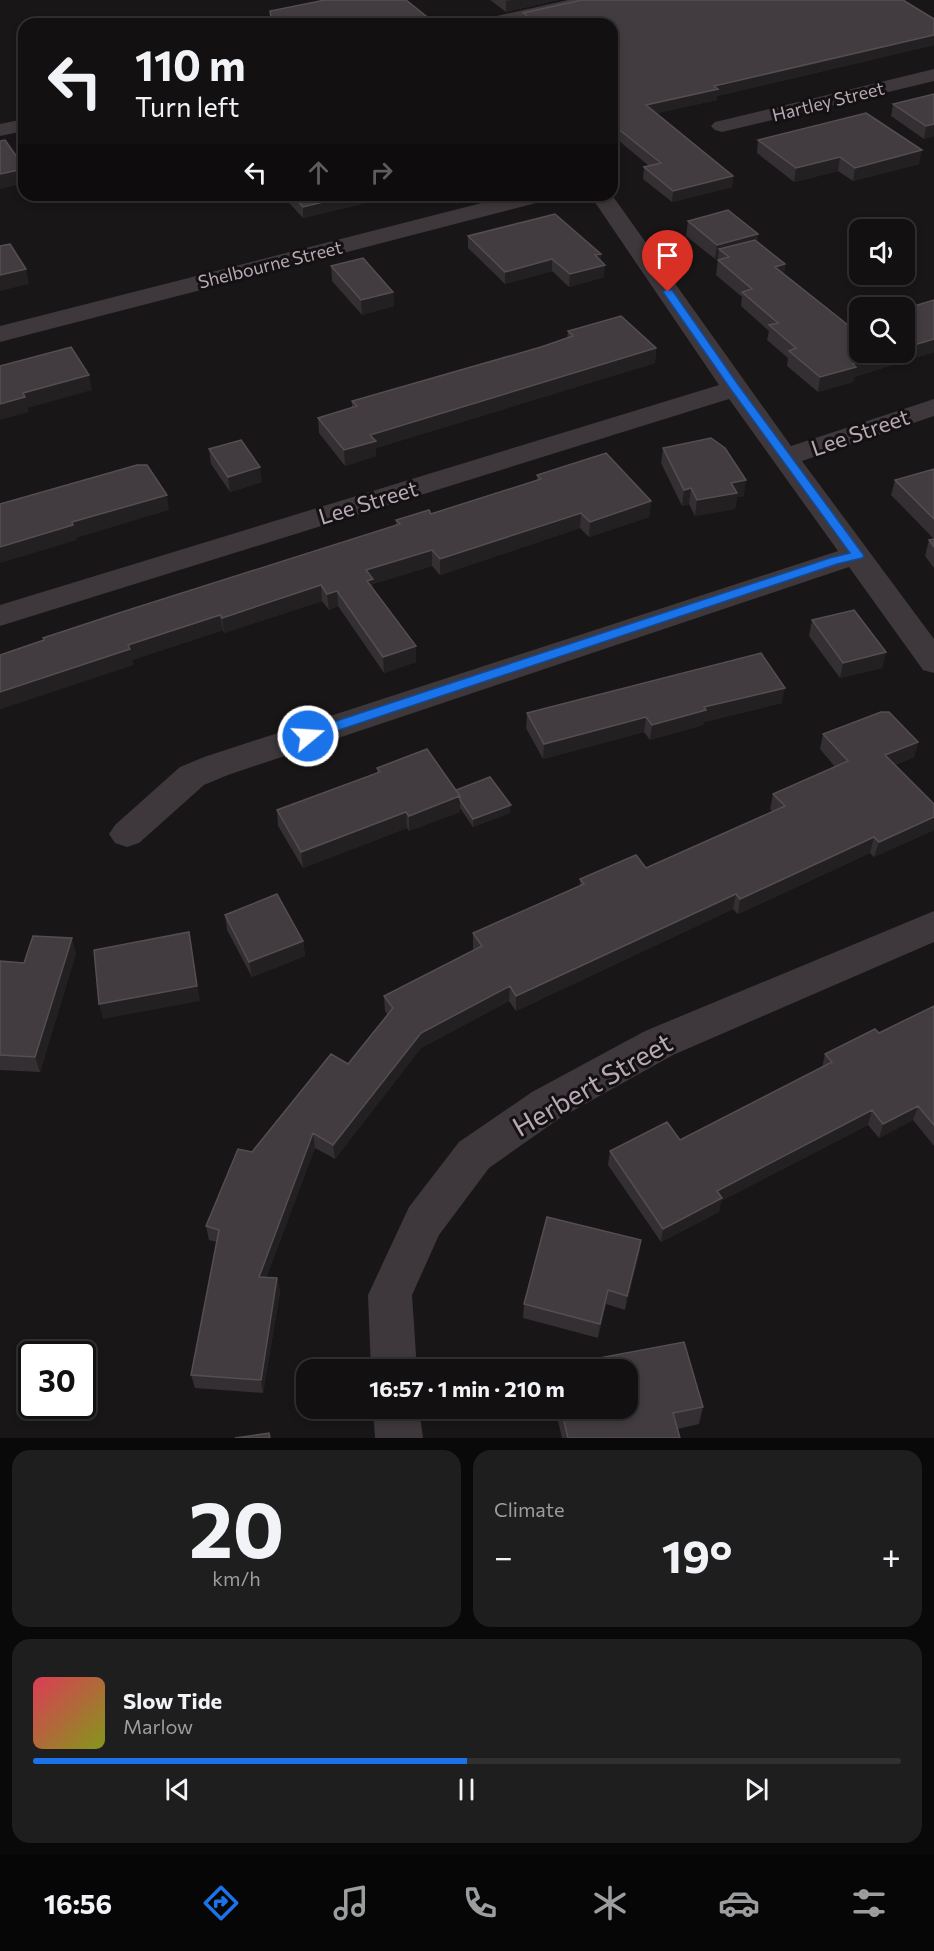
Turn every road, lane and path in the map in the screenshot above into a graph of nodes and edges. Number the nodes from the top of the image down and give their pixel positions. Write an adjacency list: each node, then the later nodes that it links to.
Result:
1 (593, 0): 2 (street)
2 (513, 18)
3 (934, 75): 5 (street, Hartley Street)
4 (18, 126): 6 (street)
5 (722, 126)
6 (0, 130)
7 (517, 201): 9 (street, Shelbourne Street)
8 (605, 201): 10 (street)
9 (0, 334)
10 (735, 389): 12 (street); 14 (street, Lee Street)
11 (934, 407): 12 (street, Lee Street)
12 (786, 458): 13 (street)
13 (858, 556): 15 (street); 16 (street)
14 (0, 616)
15 (934, 662)
16 (127, 834)
17 (934, 926): 18 (street, Herbert Street)
18 (393, 1359)
19 (397, 1419): 20 (street)
20 (399, 1438)

